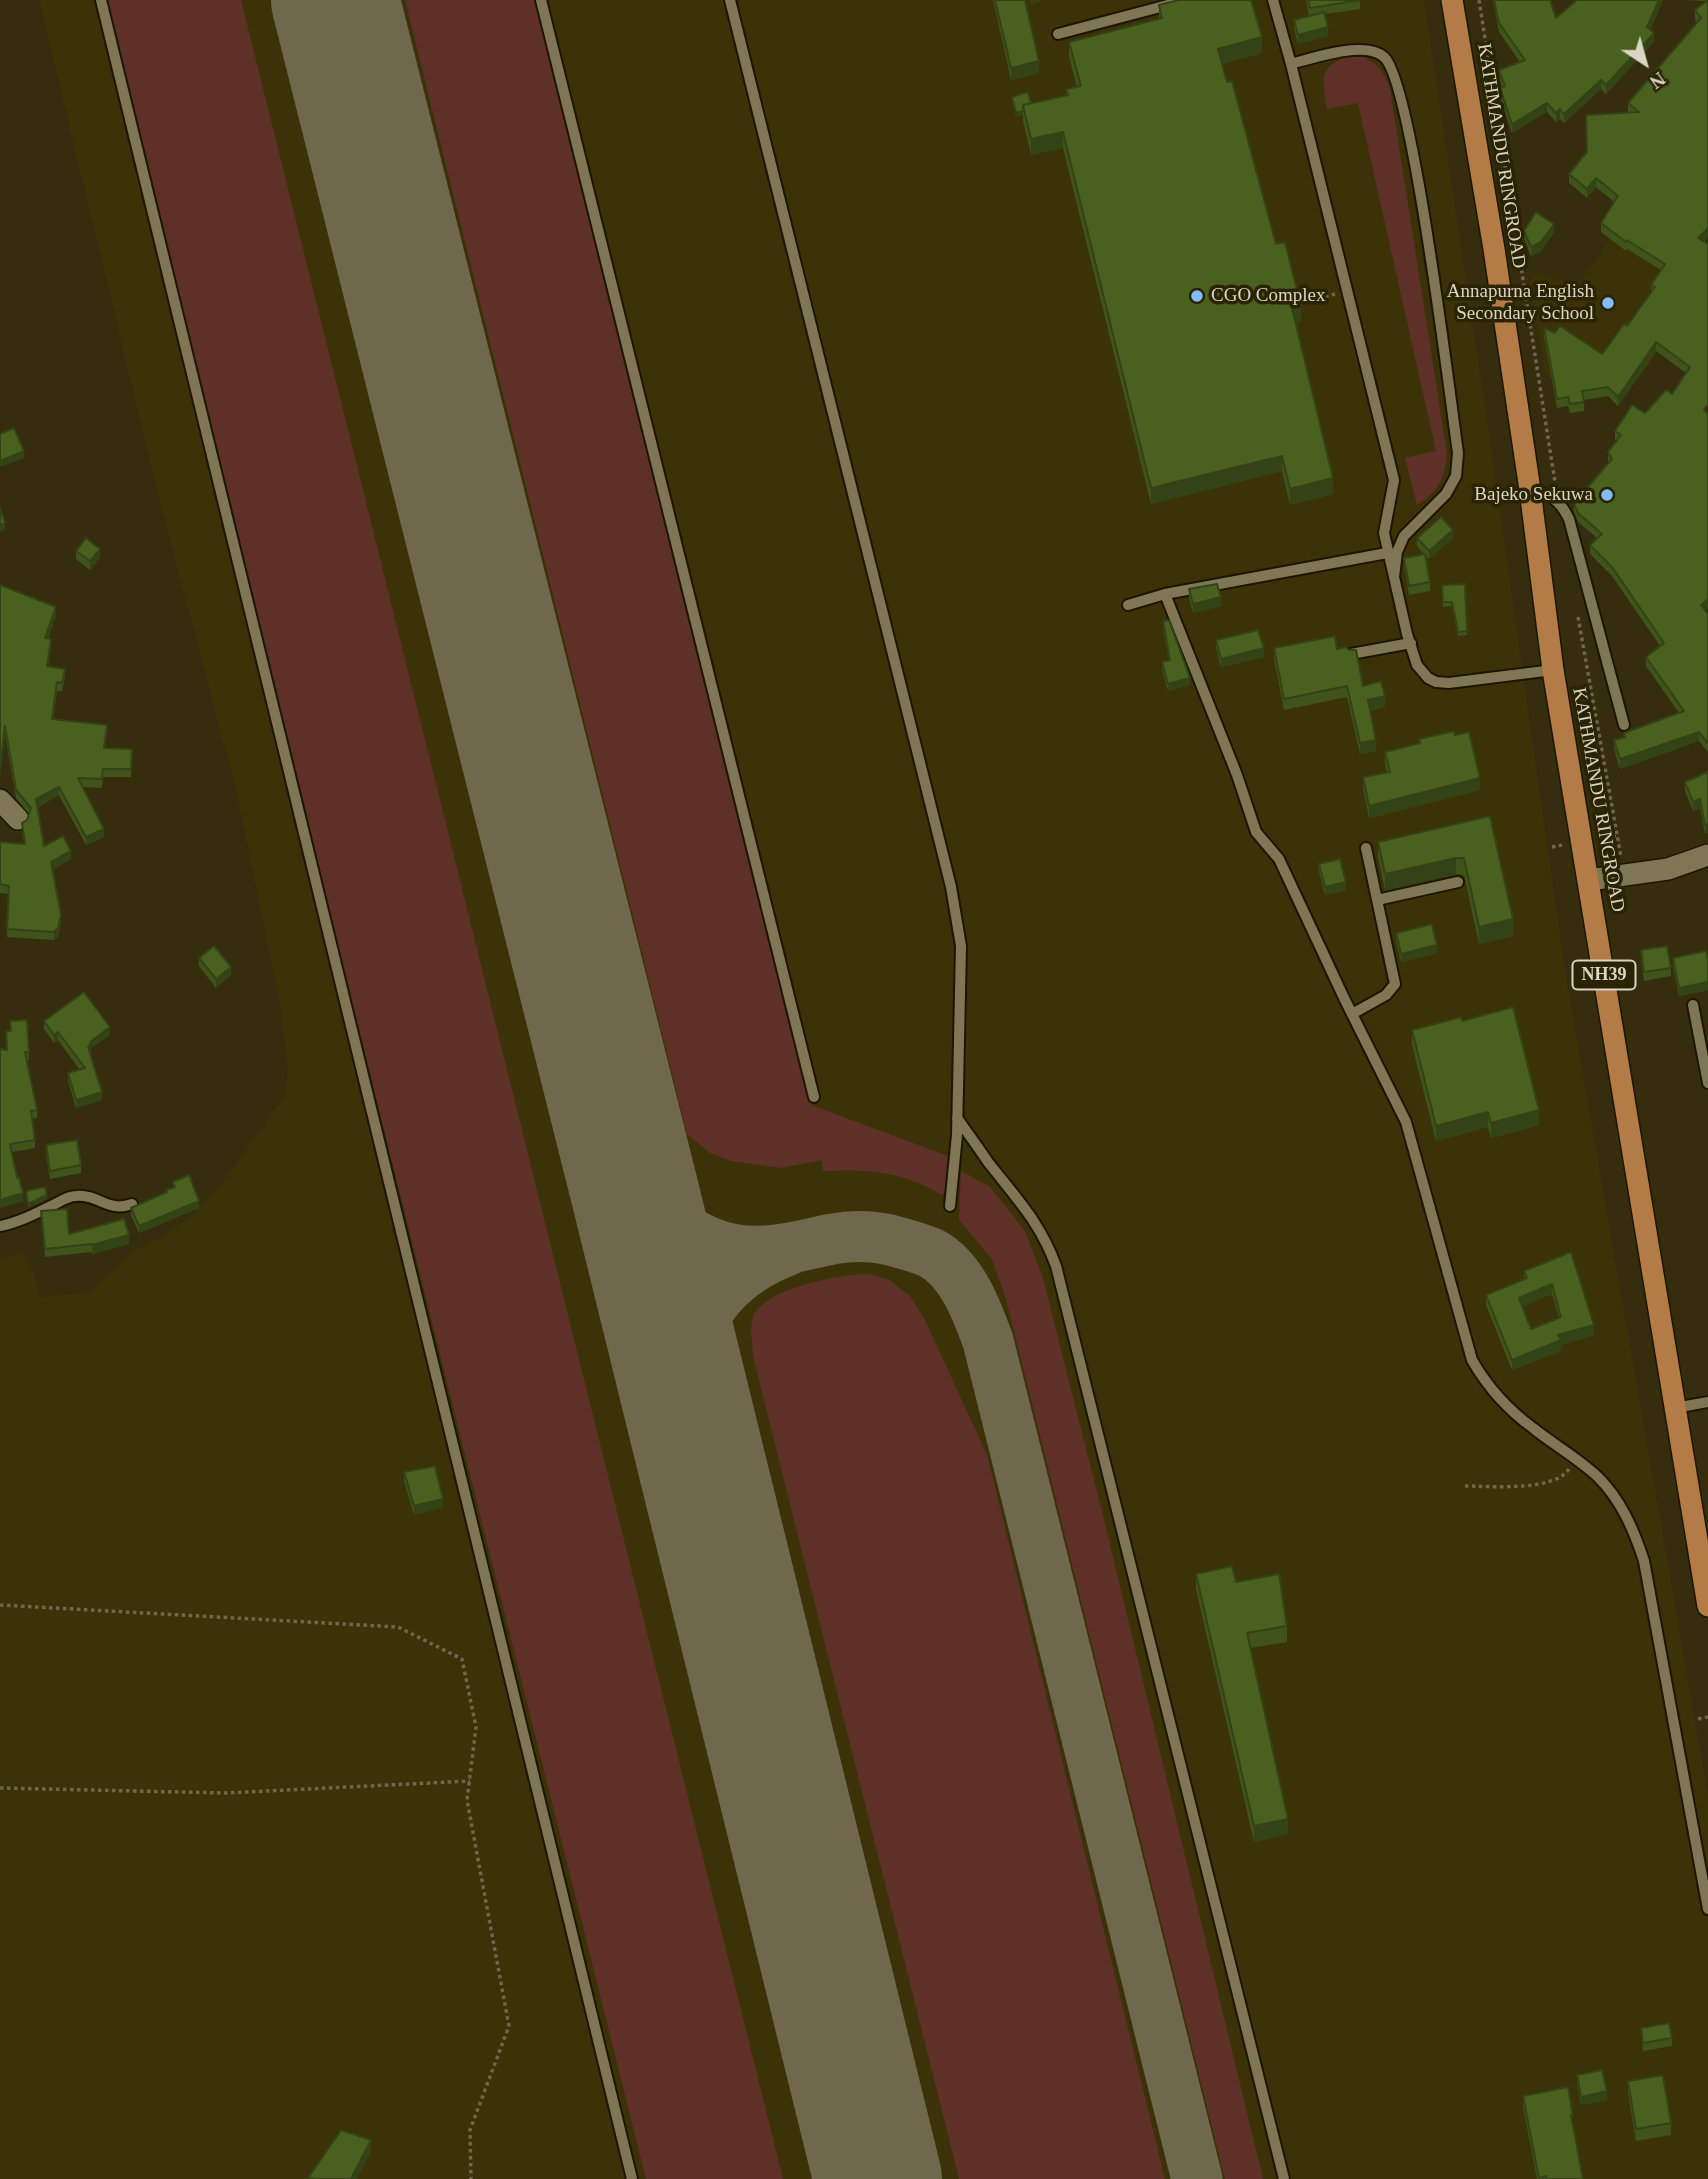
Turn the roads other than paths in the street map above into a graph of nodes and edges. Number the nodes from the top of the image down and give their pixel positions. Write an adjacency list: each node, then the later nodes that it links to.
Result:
1 (101, 0): 37 (lane)
2 (541, 0): 28 (lane)
3 (730, 0): 29 (lane)
4 (1187, 0): 7 (lane)
5 (1273, 0): 8 (lane)
6 (1452, 0): 9 (highway, KATHMANDU RINGROAD / NH39)
7 (1058, 34)
8 (1291, 64): 10 (lane); 11 (lane)
9 (1530, 490): 16 (highway, KATHMANDU RINGROAD / NH39); 17 (lane)
10 (1387, 553): 11 (lane); 12 (lane)
11 (1394, 577): 14 (lane)
12 (1165, 594): 13 (lane); 26 (lane)
13 (1128, 605)
14 (1410, 643): 15 (lane); 16 (lane)
15 (1351, 654)
16 (1553, 670): 22 (highway, KATHMANDU RINGROAD / NH39)
17 (1624, 725)
18 (0, 800): 19 (street)
19 (18, 819)
20 (1366, 848): 24 (lane)
21 (1708, 855): 22 (street)
22 (1589, 880): 34 (highway, KATHMANDU RINGROAD / NH39)
23 (1458, 882): 24 (lane)
24 (1377, 900): 26 (lane)
25 (1693, 1004): 27 (lane)
26 (1352, 1014): 36 (lane)
27 (1708, 1083)
28 (814, 1097)
29 (957, 1118): 31 (lane); 38 (lane)
30 (132, 1204): 32 (lane)
31 (950, 1206)
32 (0, 1226)
33 (1708, 1402): 34 (lane)
34 (1675, 1408): 35 (highway, KATHMANDU RINGROAD / NH39)
35 (1708, 1606)
36 (1708, 1909)
37 (632, 2179)
38 (1284, 2179)

